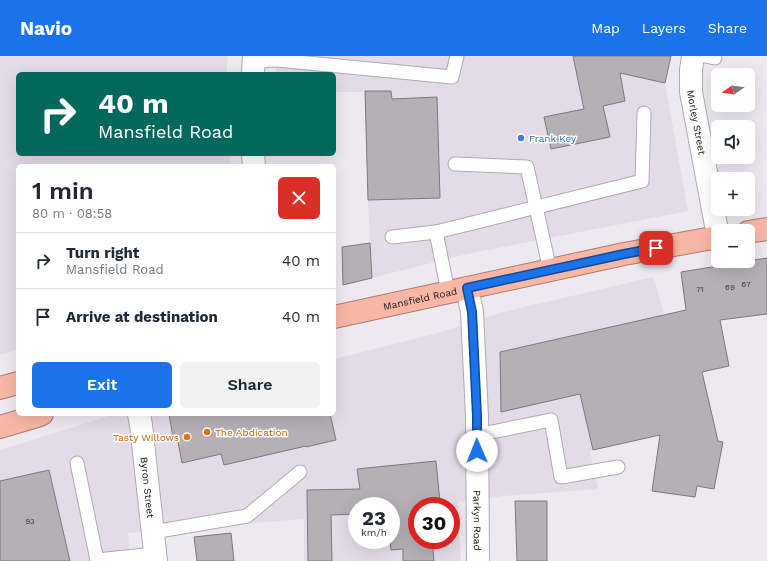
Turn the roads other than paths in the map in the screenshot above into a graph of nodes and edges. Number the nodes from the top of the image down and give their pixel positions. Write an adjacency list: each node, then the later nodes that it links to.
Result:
1 (457, 56): 3 (lane)
2 (693, 56): 7 (street, Morley Street)
3 (253, 64)
4 (644, 113): 6 (lane)
5 (455, 164): 6 (lane)
6 (536, 208): 10 (lane); 13 (lane)
7 (716, 224)
8 (767, 229): 9 (highway)
9 (755, 231)
10 (436, 232): 11 (lane); 14 (lane)
11 (392, 237)
12 (711, 237): 13 (highway, Mansfield Road)
13 (550, 270): 14 (highway, Mansfield Road)
14 (458, 290): 15 (highway, Mansfield Road); 21 (street, Parkyn Road)
15 (336, 317)
16 (16, 384): 17 (highway)
17 (0, 388)
18 (37, 416): 20 (highway)
19 (139, 416): 25 (street, Byron Street)
20 (0, 428)
21 (477, 435): 23 (lane); 28 (street, Parkyn Road)
22 (76, 463): 27 (lane)
23 (618, 467)
24 (300, 472): 25 (lane)
25 (153, 532): 26 (street, Byron Street)
26 (155, 557): 27 (lane)
27 (97, 561)
28 (478, 561)

